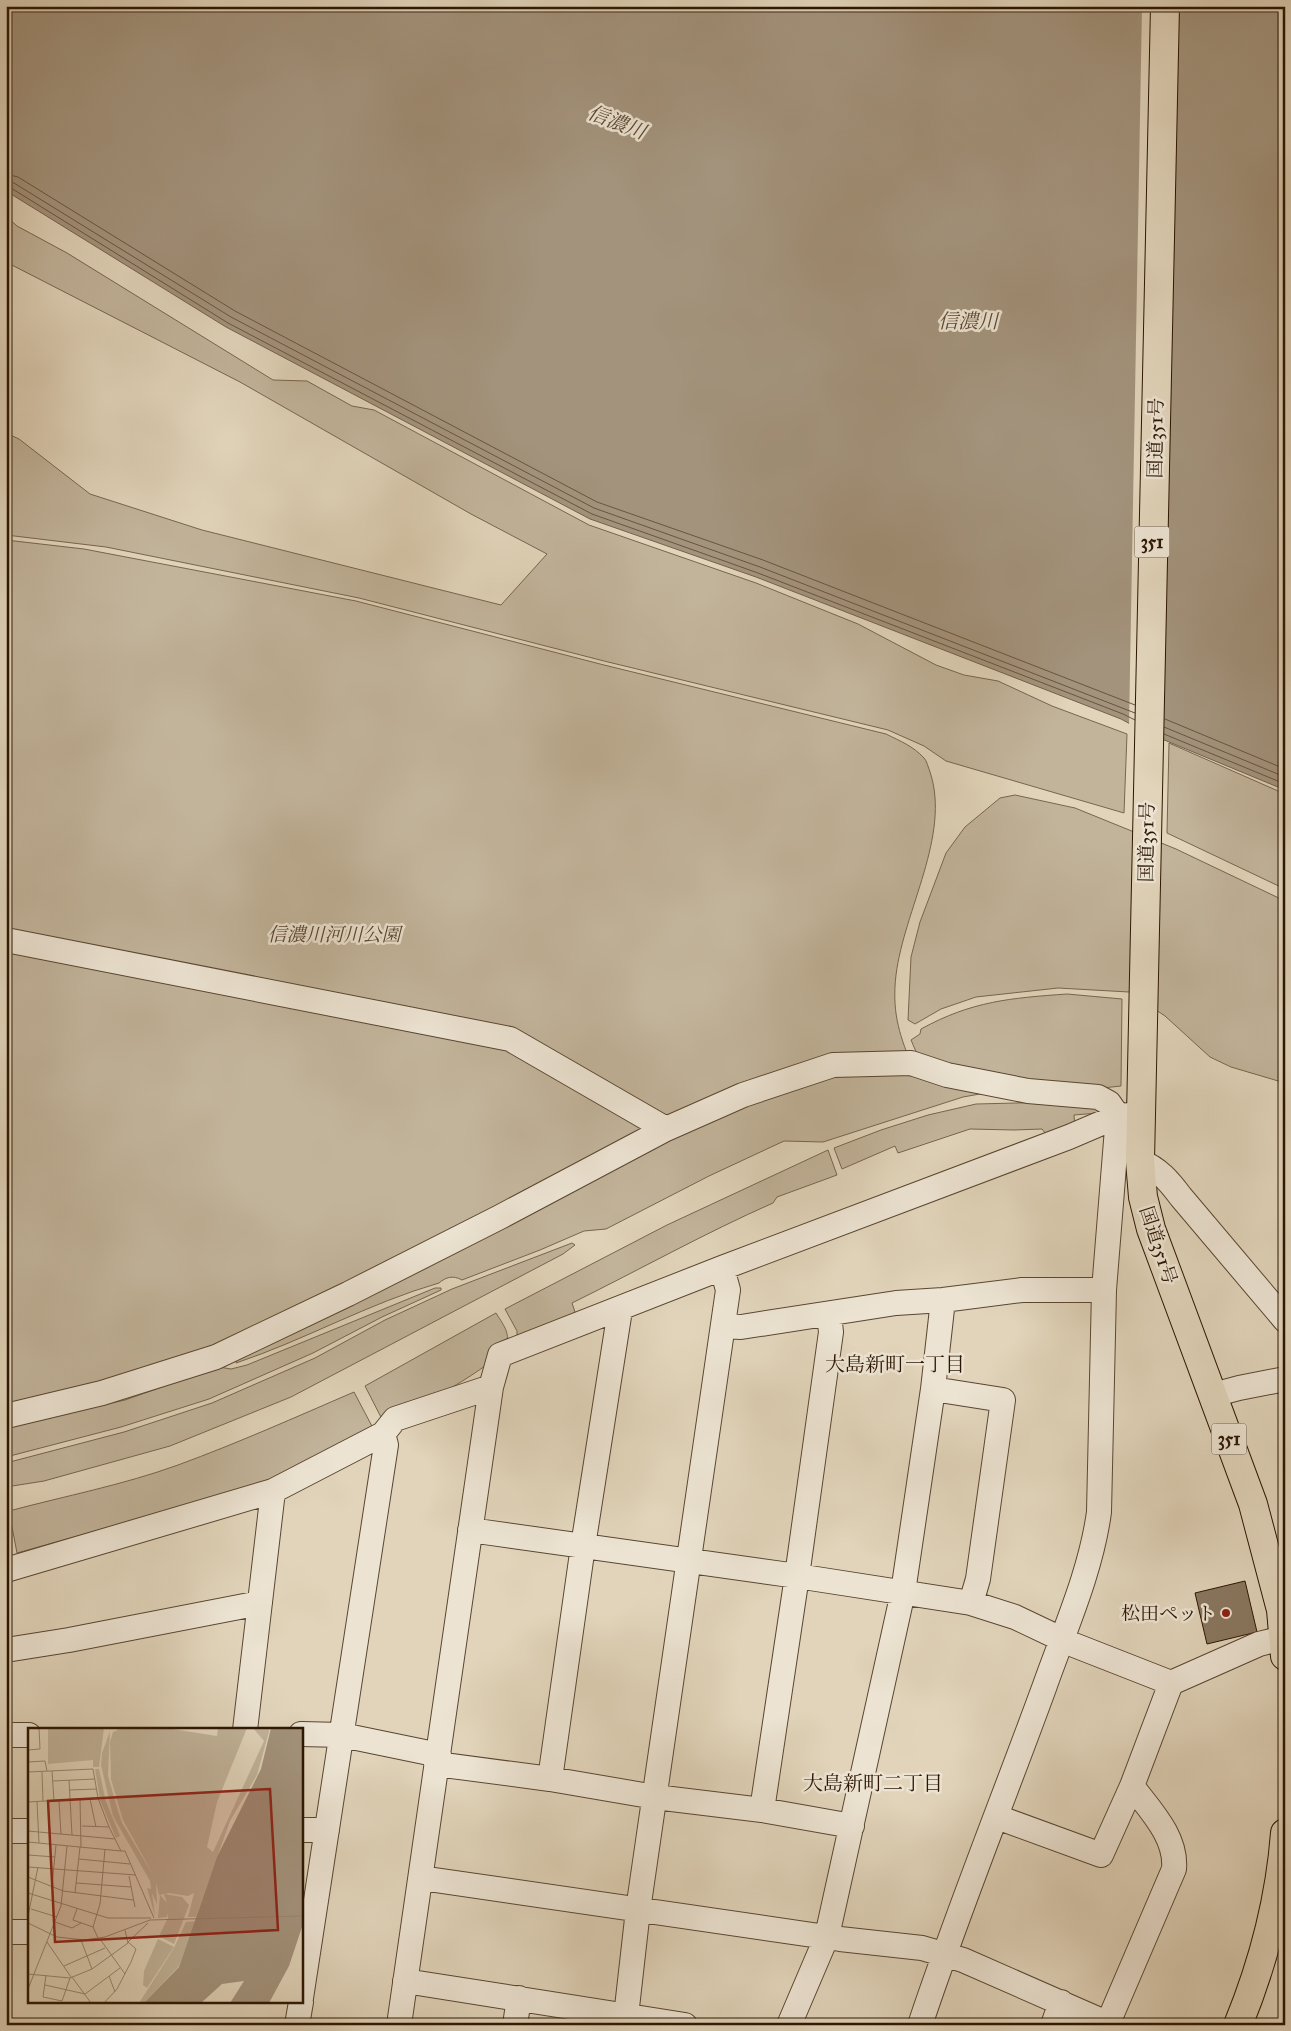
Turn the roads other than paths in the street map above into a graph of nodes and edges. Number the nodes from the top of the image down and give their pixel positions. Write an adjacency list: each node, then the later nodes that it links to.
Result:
1 (1164, 6): 3 (highway, 国道351号 / 351)
2 (6, 940): 4 (street)
3 (1129, 1116): 4 (street); 5 (highway, 国道351号 / 351); 6 (street); 7 (street)
4 (666, 1129): 17 (street)
5 (1140, 1161): 11 (street); 16 (highway, 国道351号 / 351)
6 (722, 1268): 9 (street); 12 (street)
7 (1104, 1290): 8 (street); 29 (street)
8 (943, 1300): 10 (street); 15 (street)
9 (620, 1310): 14 (street); 21 (street)
10 (829, 1315): 12 (street); 24 (street)
11 (1285, 1320)
12 (723, 1326): 22 (street)
13 (1285, 1379): 16 (street)
14 (491, 1387): 18 (street); 20 (street)
15 (932, 1389): 25 (street); 26 (street)
16 (1213, 1396): 28 (highway, 国道351号 / 351)
17 (6, 1416)
18 (384, 1434): 19 (street); 36 (street)
19 (273, 1490): 23 (street); 27 (street)
20 (470, 1530): 21 (street); 37 (street)
21 (583, 1546): 22 (street); 38 (street)
22 (690, 1561): 24 (street); 40 (street)
23 (6, 1570)
24 (798, 1576): 25 (street); 41 (street)
25 (903, 1592): 26 (street); 43 (street)
26 (971, 1603): 29 (street)
27 (260, 1604): 30 (street); 32 (street)
28 (1284, 1635): 31 (street)
29 (1062, 1638): 31 (street); 42 (street)
30 (6, 1650)
31 (1171, 1683): 39 (street)
32 (245, 1728)
33 (302, 1734): 36 (street)
34 (6, 1735): 35 (street)
35 (28, 1735)
36 (342, 1735): 37 (street); 45 (street)
37 (437, 1760): 38 (street); 49 (street)
38 (550, 1779): 40 (street)
39 (1132, 1786): 42 (street); 62 (street)
40 (655, 1796): 41 (street); 50 (street)
41 (762, 1810): 43 (street)
42 (997, 1817): 55 (street)
43 (852, 1826): 54 (street)
44 (302, 1830): 45 (street)
45 (327, 1830): 51 (street)
46 (6, 1831): 47 (street)
47 (28, 1831)
48 (1285, 1833): 70 (highway)
49 (421, 1878): 50 (street); 56 (street)
50 (638, 1910): 54 (street); 61 (street)
51 (306, 1930): 57 (street)
52 (6, 1932): 53 (street)
53 (28, 1932)
54 (827, 1936): 55 (street); 67 (street)
55 (944, 1954): 59 (street); 68 (street)
56 (405, 1981): 58 (street); 64 (street)
57 (302, 1984)
58 (519, 1998): 61 (street); 65 (street)
59 (1061, 2002): 62 (street); 69 (street)
60 (300, 2004): 63 (street)
61 (625, 2020): 66 (street)
62 (1109, 2024)
63 (297, 2025)
64 (398, 2025)
65 (515, 2025)
66 (685, 2025)
67 (790, 2025)
68 (920, 2025)
69 (1053, 2025)
70 (1238, 2025)

